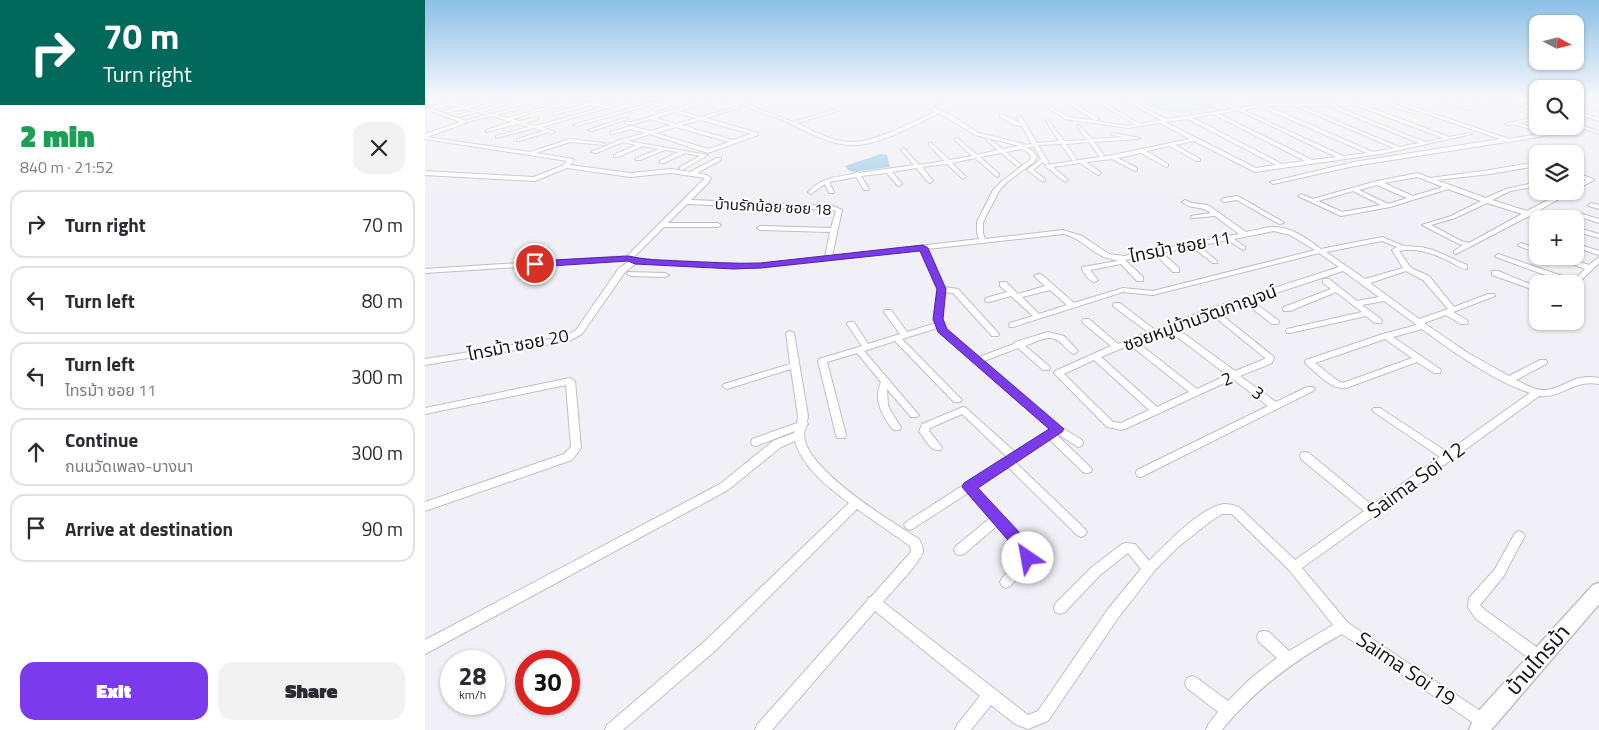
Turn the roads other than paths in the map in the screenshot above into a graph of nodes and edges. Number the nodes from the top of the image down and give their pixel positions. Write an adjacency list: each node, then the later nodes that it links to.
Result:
1 (513, 133): 28 (street)
2 (544, 133): 32 (street)
3 (647, 133): 37 (street)
4 (653, 133): 38 (street)
5 (703, 133): 38 (street)
6 (753, 133): 38 (street)
7 (812, 133): 8 (street)
8 (887, 133)
9 (976, 133): 45 (street)
10 (1028, 133): 46 (street)
11 (1057, 133): 39 (street)
12 (1084, 133): 40 (street)
13 (1112, 133): 34 (street)
14 (1116, 133): 34 (street)
15 (1181, 133): 36 (street)
16 (1219, 133): 78 (street)
17 (1254, 133): 72 (street)
18 (1289, 133): 64 (street)
19 (1327, 133): 57 (street)
20 (1362, 133): 51 (street)
21 (1399, 133): 42 (street)
22 (1436, 133): 31 (street)
23 (1469, 133): 31 (street)
24 (1494, 133): 29 (street)
25 (1496, 133): 29 (street)
26 (1559, 133): 29 (street)
27 (425, 137): 58 (street)
28 (498, 137)
29 (1506, 137): 96 (street)
30 (957, 138): 62 (street)
31 (1449, 138): 42 (street)
32 (519, 140)
33 (989, 140): 53 (street)
34 (1119, 140): 40 (street)
35 (1137, 140): 54 (street)
36 (1193, 140): 48 (street); 78 (street)
37 (622, 141): 47 (street); 55 (street)
38 (734, 142)
39 (1063, 142): 40 (street); 46 (street); 67 (street)
40 (1091, 142): 59 (street)
41 (1109, 143): 60 (street)
42 (1424, 143): 51 (street)
43 (603, 144): 58 (street)
44 (931, 144): 70 (street)
45 (1018, 144): 49 (street); 53 (street)
46 (1035, 144): 49 (street); 92 (street)
47 (642, 145): 50 (street); 61 (street)
48 (1171, 145): 54 (street); 68 (street)
49 (1024, 147): 53 (street); 134 (street)
50 (663, 148): 56 (street); 65 (street)
51 (1399, 148): 57 (street)
52 (904, 150): 77 (street)
53 (1003, 150): 62 (street); 73 (street)
54 (1143, 150): 60 (street); 74 (street)
55 (594, 152)
56 (683, 152): 69 (street); 79 (street)
57 (1372, 153): 64 (street)
58 (530, 154): 76 (street)
59 (1101, 155)
60 (1120, 155): 63 (street)
61 (616, 156)
62 (976, 156): 70 (street); 87 (street)
63 (1113, 157): 71 (street); 80 (street)
64 (1341, 158): 72 (street)
65 (638, 159)
66 (719, 159): 84 (street)
67 (1075, 159)
68 (1198, 160)
69 (663, 162)
70 (948, 162): 77 (street); 88 (street)
71 (1082, 162): 83 (street); 93 (street)
72 (1312, 162): 78 (street)
73 (1018, 165)
74 (1166, 165)
75 (1529, 165): 90 (street)
76 (566, 166): 82 (street); 84 (street)
77 (918, 166): 81 (street); 95 (street)
78 (1283, 167)
79 (682, 168)
80 (1135, 169)
81 (888, 170): 85 (street); 99 (street)
82 (425, 173)
83 (1097, 173)
84 (691, 174): 113 (street, ไทรม้า ซอย 20)
85 (857, 174): 94 (street); 102 (street)
86 (1599, 174): 91 (street)
87 (997, 175)
88 (963, 177)
89 (1584, 177): 91 (street)
90 (1431, 179): 97 (street); 101 (street)
91 (1591, 179): 98 (street)
92 (1043, 180)
93 (1065, 180)
94 (826, 181): 104 (street); 105 (street)
95 (930, 181)
96 (1273, 182)
97 (1377, 183): 103 (street); 107 (street)
98 (1584, 183)
99 (899, 184)
100 (1529, 186): 110 (street)
101 (1449, 187): 107 (street); 110 (street)
102 (865, 189)
103 (1353, 189): 112 (street); 117 (street)
104 (811, 192)
105 (831, 192)
106 (1301, 196): 112 (street)
107 (1412, 198): 117 (street)
108 (1200, 199): 116 (street)
109 (1224, 200): 128 (street)
110 (1486, 200): 121 (street); 136 (street)
111 (1554, 200): 119 (street)
112 (1312, 201): 117 (street)
113 (685, 202): 125 (street, ไทรม้า ซอย 20); 129 (street, บ้านรักน้อย ซอย 18)
114 (1185, 202): 116 (street)
115 (1591, 205): 118 (street)
116 (1206, 206): 120 (street)
117 (1388, 206)
118 (1599, 207)
119 (1536, 210)
120 (1215, 214): 123 (street); 131 (street)
121 (1529, 214): 136 (street)
122 (1584, 216): 124 (street)
123 (1193, 217)
124 (1599, 221)
125 (662, 224): 126 (street); 150 (street, ไทรม้า ซอย 20)
126 (719, 225)
127 (760, 228): 129 (street)
128 (1267, 229): 131 (street, ไทรม้า ซอย 11); 143 (street, ไทรม้า ซอย 11)
129 (834, 230): 148 (street, บ้านรักน้อย ซอย 18)
130 (1584, 232): 132 (street)
131 (1244, 234): 133 (street, ไทรม้า ซอย 11)
132 (1599, 236)
133 (1228, 237): 135 (street, ไทรม้า ซอย 11); 139 (street)
134 (983, 241): 138 (street, ไทรม้า ซอย 11); 151 (street, ไทรม้า ซอย 11)
135 (1193, 245): 145 (street, ไทรม้า ซอย 11); 152 (street)
136 (1470, 245): 144 (street)
137 (1521, 245): 141 (street)
138 (923, 248): 148 (street, ไทรม้า ซอย 11); 173 (street)
139 (1243, 248)
140 (1403, 248): 143 (street); 154 (street); 157 (street)
141 (1529, 248)
142 (1584, 248): 146 (street)
143 (1319, 251): 155 (street, ไทรม้า ซอย 11); 182 (street)
144 (1456, 252)
145 (1157, 253): 151 (street, ไทรม้า ซอย 11); 158 (street)
146 (1599, 253)
147 (1498, 256): 163 (street)
148 (829, 259): 150 (street, ไทรม้า ซอย 11)
149 (1599, 259): 156 (street)
150 (632, 260): 159 (street, ไทรม้า ซอย 11); 212 (street, ไทรม้า ซอย 20)
151 (1120, 260): 166 (street); 167 (street)
152 (1215, 262)
153 (1580, 265): 156 (street)
154 (1464, 267)
155 (1344, 268): 169 (street, ไทรม้า ซอย 11); 179 (street, ซอยหมู่บ้านวัฒกาญจน์)
156 (1589, 268): 164 (street)
157 (1407, 269): 169 (street); 185 (street)
158 (1176, 270)
159 (425, 271)
160 (1495, 273): 171 (street)
161 (631, 274): 162 (street)
162 (665, 275)
163 (1551, 275)
164 (1582, 275)
165 (1038, 276): 172 (street)
166 (1140, 279)
167 (1094, 280)
168 (1326, 281): 174 (street)
169 (1364, 282): 177 (street, ไทรม้า ซอย 11)
170 (1003, 284): 175 (street)
171 (1529, 286)
172 (1051, 287): 175 (street); 182 (street)
173 (941, 289): 195 (street); 201 (street)
174 (1337, 289): 180 (street); 183 (street)
175 (1016, 294): 178 (street); 188 (street)
176 (1491, 296): 185 (street)
177 (1386, 298): 180 (street); 194 (street, ไทรม้า ซอย 11)
178 (989, 300)
179 (1247, 300): 184 (street, ซอยหมู่บ้านวัฒกาญจน์); 191 (street)
180 (1356, 304): 187 (street)
181 (1117, 305): 199 (street)
182 (1073, 306): 188 (street)
183 (1287, 309)
184 (1212, 311): 197 (street, ซอยหมู่บ้านวัฒกาญจน์); 217 (street, 2)
185 (1450, 311): 192 (street); 194 (street)
186 (888, 312): 203 (street)
187 (1368, 313): 190 (street); 198 (street)
188 (1038, 316): 196 (street)
189 (1086, 321): 206 (street)
190 (1378, 321)
191 (1275, 322)
192 (1464, 322)
193 (851, 324): 207 (street)
194 (1422, 324): 202 (street); 218 (street, ไทรม้า ซอย 11)
195 (939, 325): 203 (street); 211 (street)
196 (1013, 326)
197 (1169, 327): 199 (street, ซอยหมู่บ้านวัฒกาญจน์); 217 (street, 3)
198 (1290, 331)
199 (1154, 333): 204 (street, ซอยหมู่บ้านวัฒกาญจน์)
200 (790, 334): 214 (street)
201 (995, 334)
202 (1386, 336): 210 (street); 210 (street)
203 (901, 337): 207 (street); 225 (street)
204 (1131, 342): 206 (street, ซอยหมู่บ้านวัฒกาญจน์); 224 (street)
205 (1018, 344): 208 (street); 211 (street); 215 (street)
206 (1117, 347): 209 (street, ซอยหมู่บ้านวัฒกาญจน์)
207 (863, 349): 220 (street); 235 (street)
208 (1074, 351)
209 (1096, 357): 229 (street); 231 (street, ซอยหมู่บ้านวัฒกาญจน์)
210 (1419, 358): 216 (street)
211 (977, 361): 234 (street)
212 (425, 362)
213 (1543, 362): 218 (street)
214 (796, 365): 221 (street); 233 (street)
215 (1046, 368)
216 (1437, 371)
217 (1234, 375): 224 (street, 2); 226 (street, 3)
218 (1509, 380): 223 (street, ไทรม้า ซอย 11)
219 (1599, 381): 223 (street)
220 (885, 382): 230 (street); 232 (street)
221 (727, 386)
222 (1310, 389): 226 (street)
223 (1538, 392): 240 (street, Saima Soi 12)
224 (1196, 393): 229 (street, 2)
225 (957, 400)
226 (1275, 406): 243 (street)
227 (1377, 410): 240 (street)
228 (425, 411): 246 (street)
229 (1157, 411): 231 (street, 2)
230 (914, 415)
231 (1115, 427)
232 (896, 428)
233 (801, 429): 236 (street); 245 (street); 261 (street)
234 (1054, 432): 237 (street); 241 (street); 242 (street)
235 (841, 435)
236 (756, 442)
237 (1077, 443)
238 (937, 447): 241 (street)
239 (1305, 456): 247 (street)
240 (1448, 457): 247 (street, Saima Soi 12)
241 (1011, 459): 244 (street); 250 (street)
242 (1087, 469)
243 (1141, 473)
244 (969, 487): 248 (street); 249 (street)
245 (856, 503): 257 (street); 268 (street)
246 (425, 507)
247 (1373, 512): 253 (street, Saima Soi 12)
248 (997, 518): 252 (street); 255 (street)
249 (910, 525)
250 (1081, 532)
251 (1519, 536): 262 (street)
252 (960, 550)
253 (1294, 567): 254 (street); 259 (street)
254 (1147, 568): 258 (street); 265 (street)
255 (1006, 582)
256 (1599, 591): 262 (street, บ้านไทรม้า)
257 (873, 602): 265 (street); 269 (street)
258 (1060, 608)
259 (1343, 627): 263 (street, Saima Soi 19); 267 (street, Saima Soi 19)
260 (1264, 637): 263 (street)
261 (425, 646)
262 (1539, 658): 267 (street, บ้านไทรม้า)
263 (1287, 659): 266 (street, Saima Soi 19)
264 (1192, 683): 266 (street)
265 (990, 695): 270 (street)
266 (1228, 710): 271 (street, Saima Soi 19)
267 (1482, 726)
268 (612, 730)
269 (762, 730)
270 (962, 730)
271 (1213, 730)

